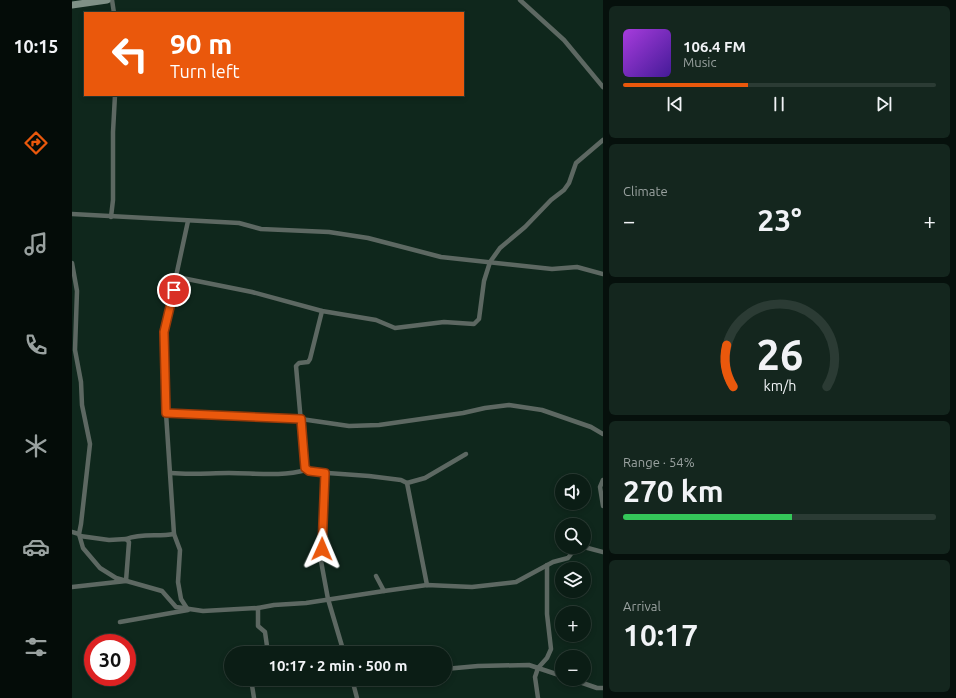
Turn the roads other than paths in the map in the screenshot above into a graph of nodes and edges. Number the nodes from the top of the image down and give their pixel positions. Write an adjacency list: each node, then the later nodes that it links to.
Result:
1 (107, 0): 4 (street)
2 (112, 0): 5 (street)
3 (520, 0): 6 (street)
4 (72, 5)
5 (114, 12)
6 (603, 87)
7 (115, 96): 10 (street)
8 (603, 140): 12 (street)
9 (72, 214): 10 (street)
10 (111, 217): 11 (street)
11 (188, 221): 12 (street); 15 (street)
12 (490, 262): 14 (street); 16 (street)
13 (72, 263): 29 (street)
14 (603, 274)
15 (177, 277): 16 (street); 17 (street)
16 (322, 311): 18 (street)
17 (166, 413): 18 (street); 22 (street)
18 (301, 419): 19 (street); 21 (street)
19 (603, 434)
20 (466, 454): 25 (street)
21 (306, 470): 22 (street); 23 (street)
22 (171, 473): 28 (street)
23 (325, 473): 25 (street); 40 (street)
24 (603, 480): 26 (street)
25 (407, 483): 37 (street)
26 (603, 506)
27 (72, 532): 29 (street)
28 (174, 534): 30 (street); 42 (street)
29 (79, 535): 30 (street); 36 (street)
30 (126, 539): 36 (street)
31 (591, 549): 32 (street)
32 (603, 552)
33 (571, 554): 34 (street)
34 (548, 565): 37 (street); 47 (street)
35 (376, 576): 39 (street)
36 (126, 581): 38 (street); 42 (street)
37 (427, 585): 39 (street)
38 (72, 587)
39 (384, 590): 40 (street)
40 (328, 599): 41 (street); 45 (street)
41 (258, 608): 42 (street); 44 (street)
42 (188, 610): 43 (street)
43 (120, 622)
44 (267, 646)
45 (342, 646)
46 (452, 668): 47 (street)
47 (538, 668): 48 (street); 55 (street)
48 (555, 674)
49 (252, 686): 53 (street)
50 (354, 686): 54 (street)
51 (591, 686): 52 (street)
52 (603, 688)
53 (254, 698)
54 (357, 698)
55 (538, 698)

